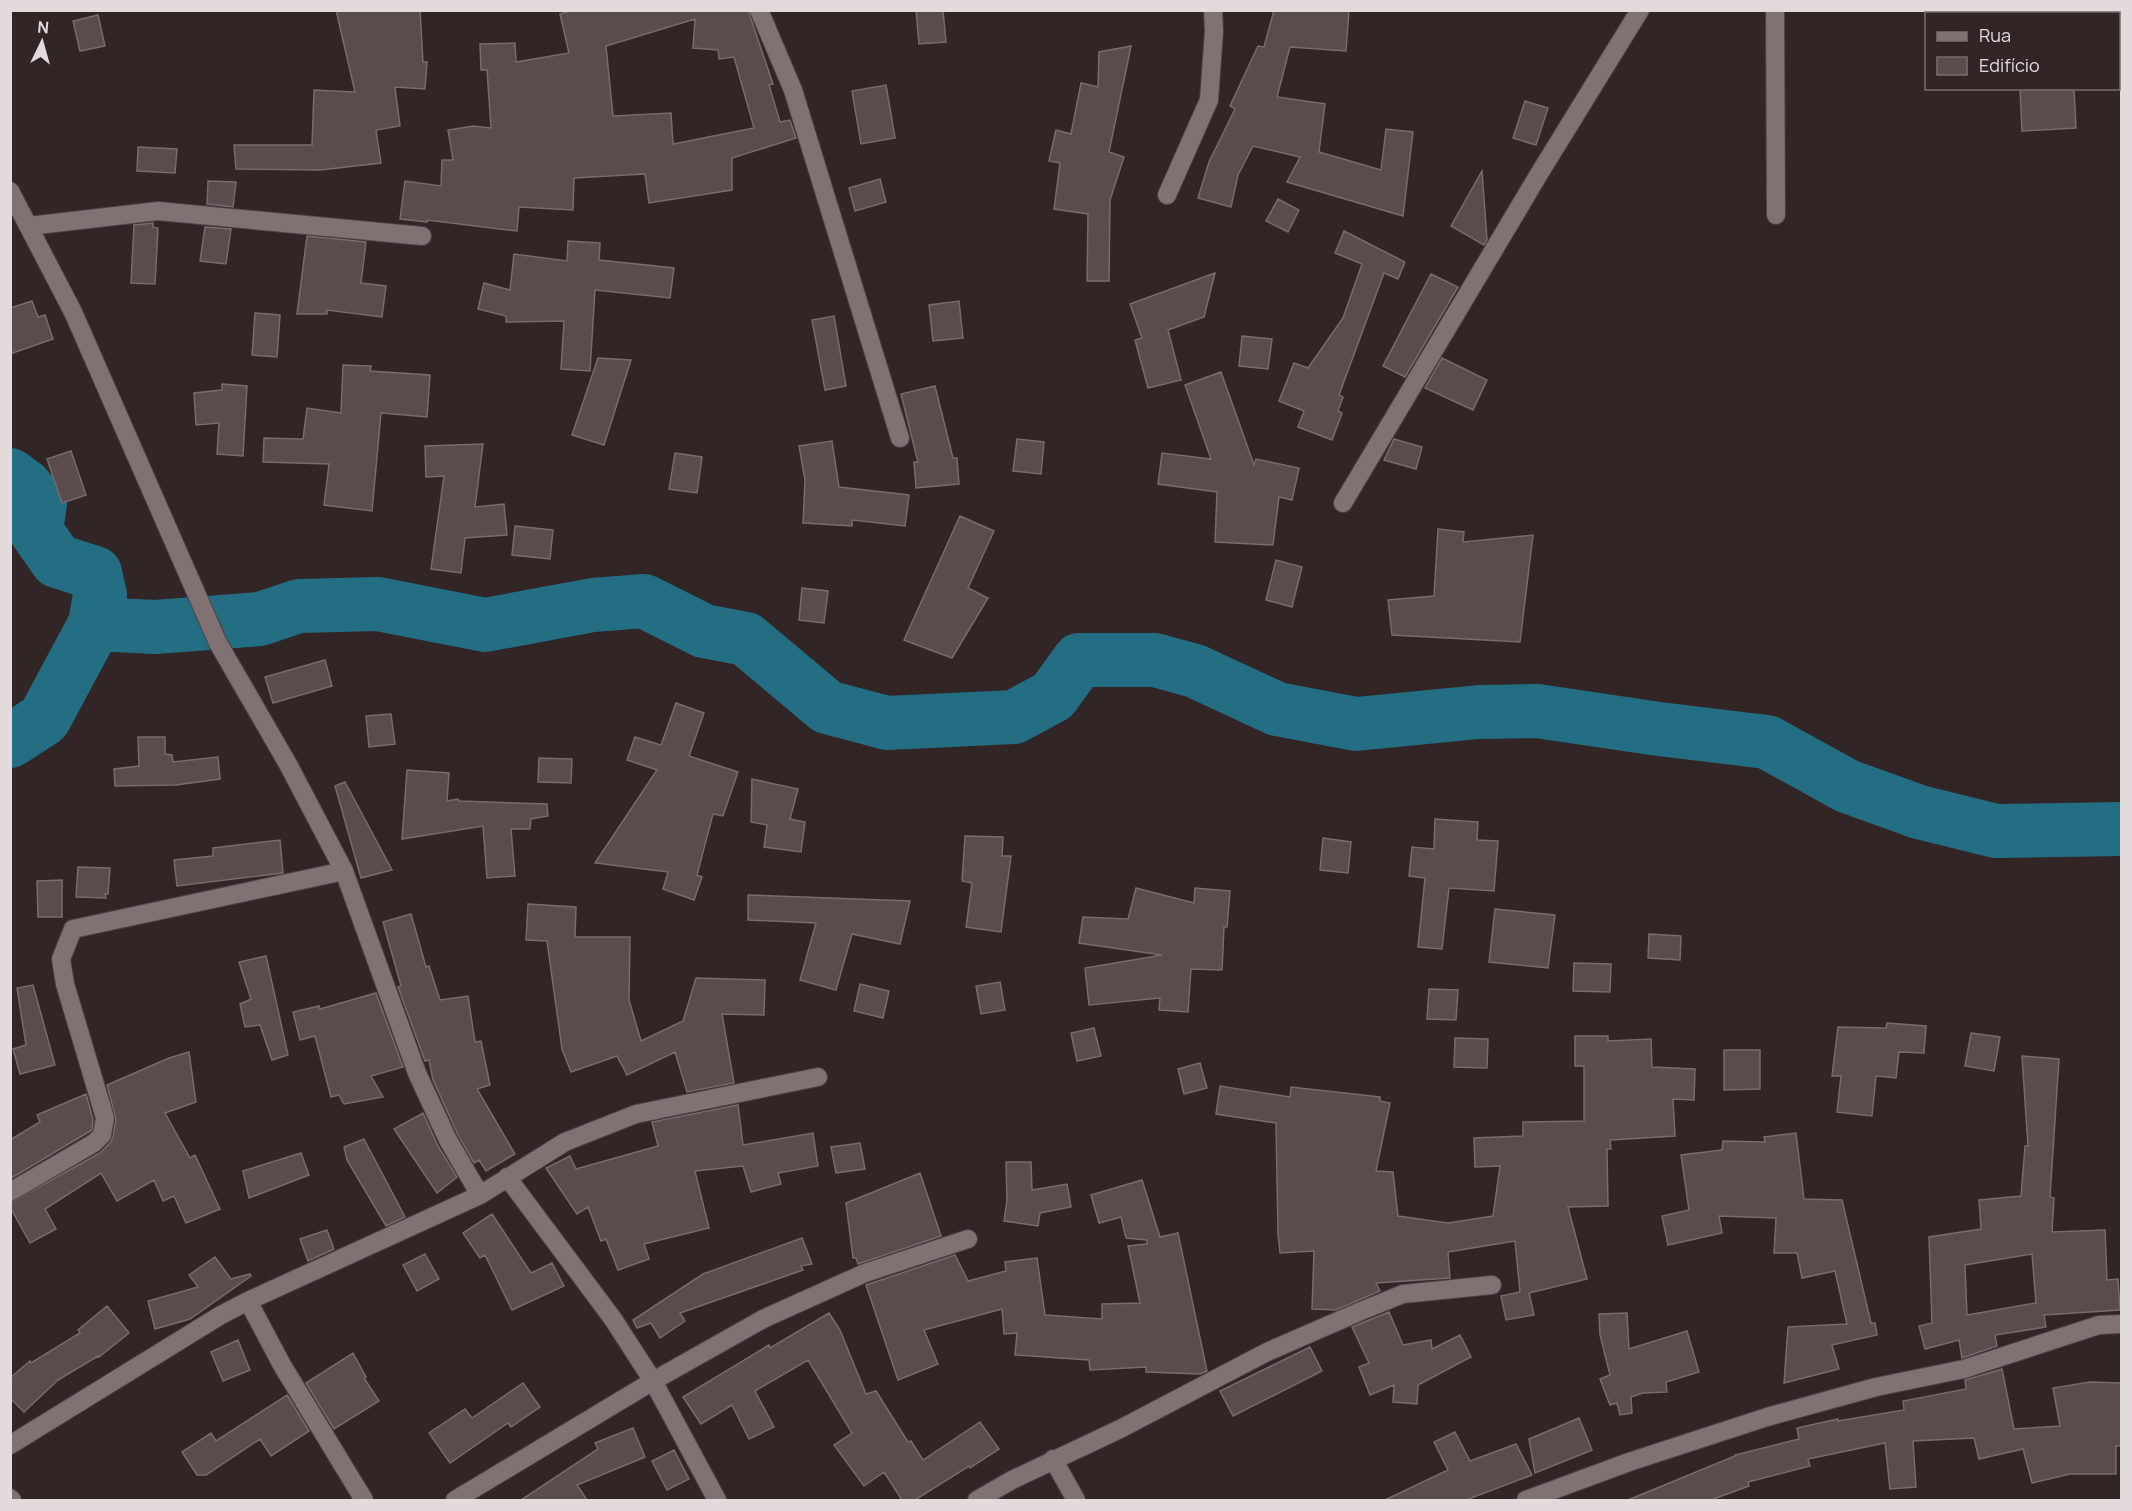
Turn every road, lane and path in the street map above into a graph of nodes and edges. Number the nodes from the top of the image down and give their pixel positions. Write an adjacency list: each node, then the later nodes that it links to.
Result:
1 (759, 10): 10 (street)
2 (1214, 10): 6 (street)
3 (1640, 10): 11 (street)
4 (1775, 10): 7 (street)
5 (10, 191): 8 (street)
6 (1167, 195)
7 (1776, 215)
8 (29, 226): 9 (street); 12 (street)
9 (422, 236)
10 (900, 438)
11 (1343, 504)
12 (344, 871): 15 (street); 16 (street)
13 (818, 1077): 14 (street)
14 (507, 1177): 16 (street); 21 (street)
15 (10, 1192)
16 (480, 1195): 19 (street)
17 (968, 1239): 21 (street)
18 (1492, 1285): 23 (street)
19 (248, 1300): 22 (street); 24 (street)
20 (2121, 1324): 29 (street)
21 (653, 1381): 25 (street); 26 (street)
22 (10, 1445)
23 (1053, 1459): 27 (street); 28 (street)
24 (364, 1500)
25 (455, 1500)
26 (717, 1500)
27 (977, 1500)
28 (1077, 1500)
29 (1526, 1500)

